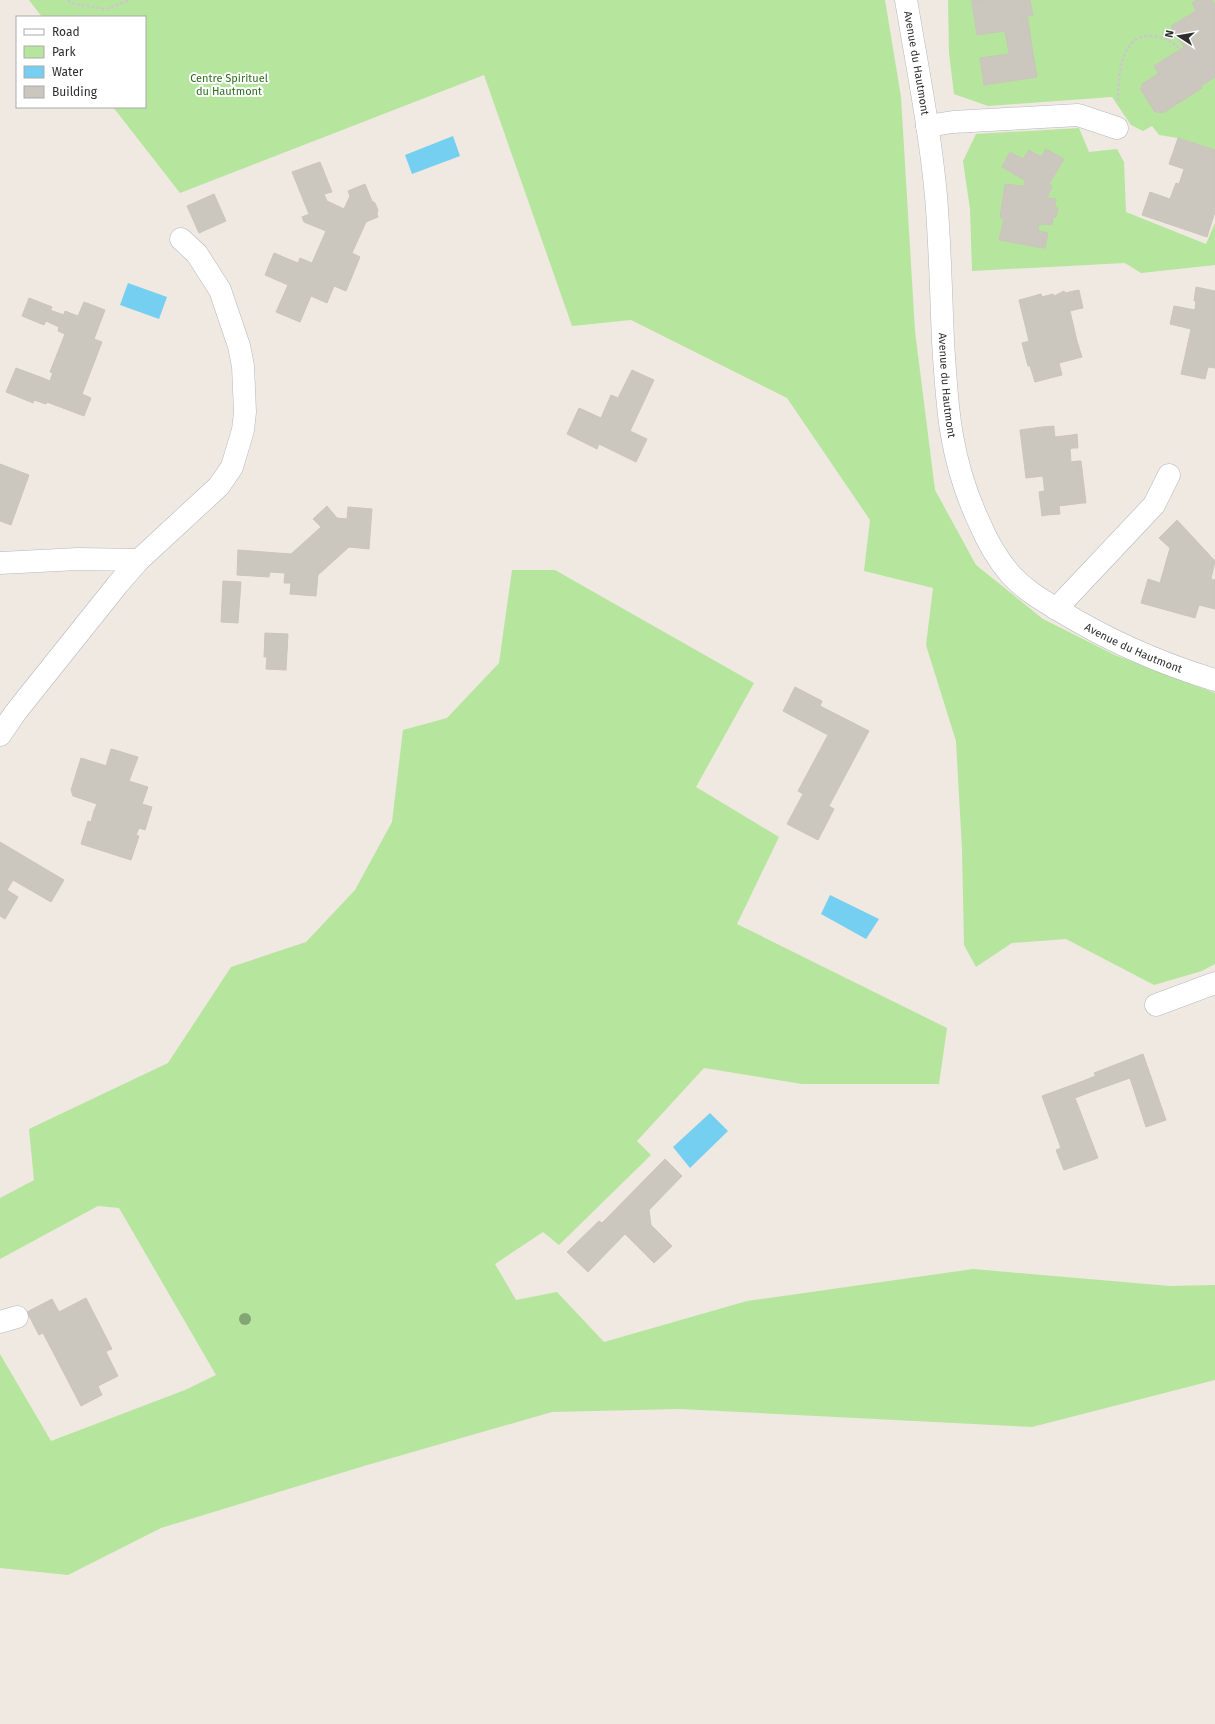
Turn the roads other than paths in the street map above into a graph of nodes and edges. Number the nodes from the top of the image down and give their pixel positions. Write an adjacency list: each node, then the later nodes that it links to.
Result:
1 (906, 0): 2 (street, Avenue du Hautmont)
2 (927, 126): 3 (street, Avenue du Hautmont); 8 (street, Avenue du Hautmont)
3 (1117, 128)
4 (181, 239): 6 (street)
5 (1169, 475): 8 (street)
6 (139, 560): 7 (street); 10 (street)
7 (0, 563)
8 (1056, 609): 9 (street, Avenue du Hautmont)
9 (1215, 680)
10 (0, 735)
11 (1215, 983): 12 (street)
12 (1156, 1005)

